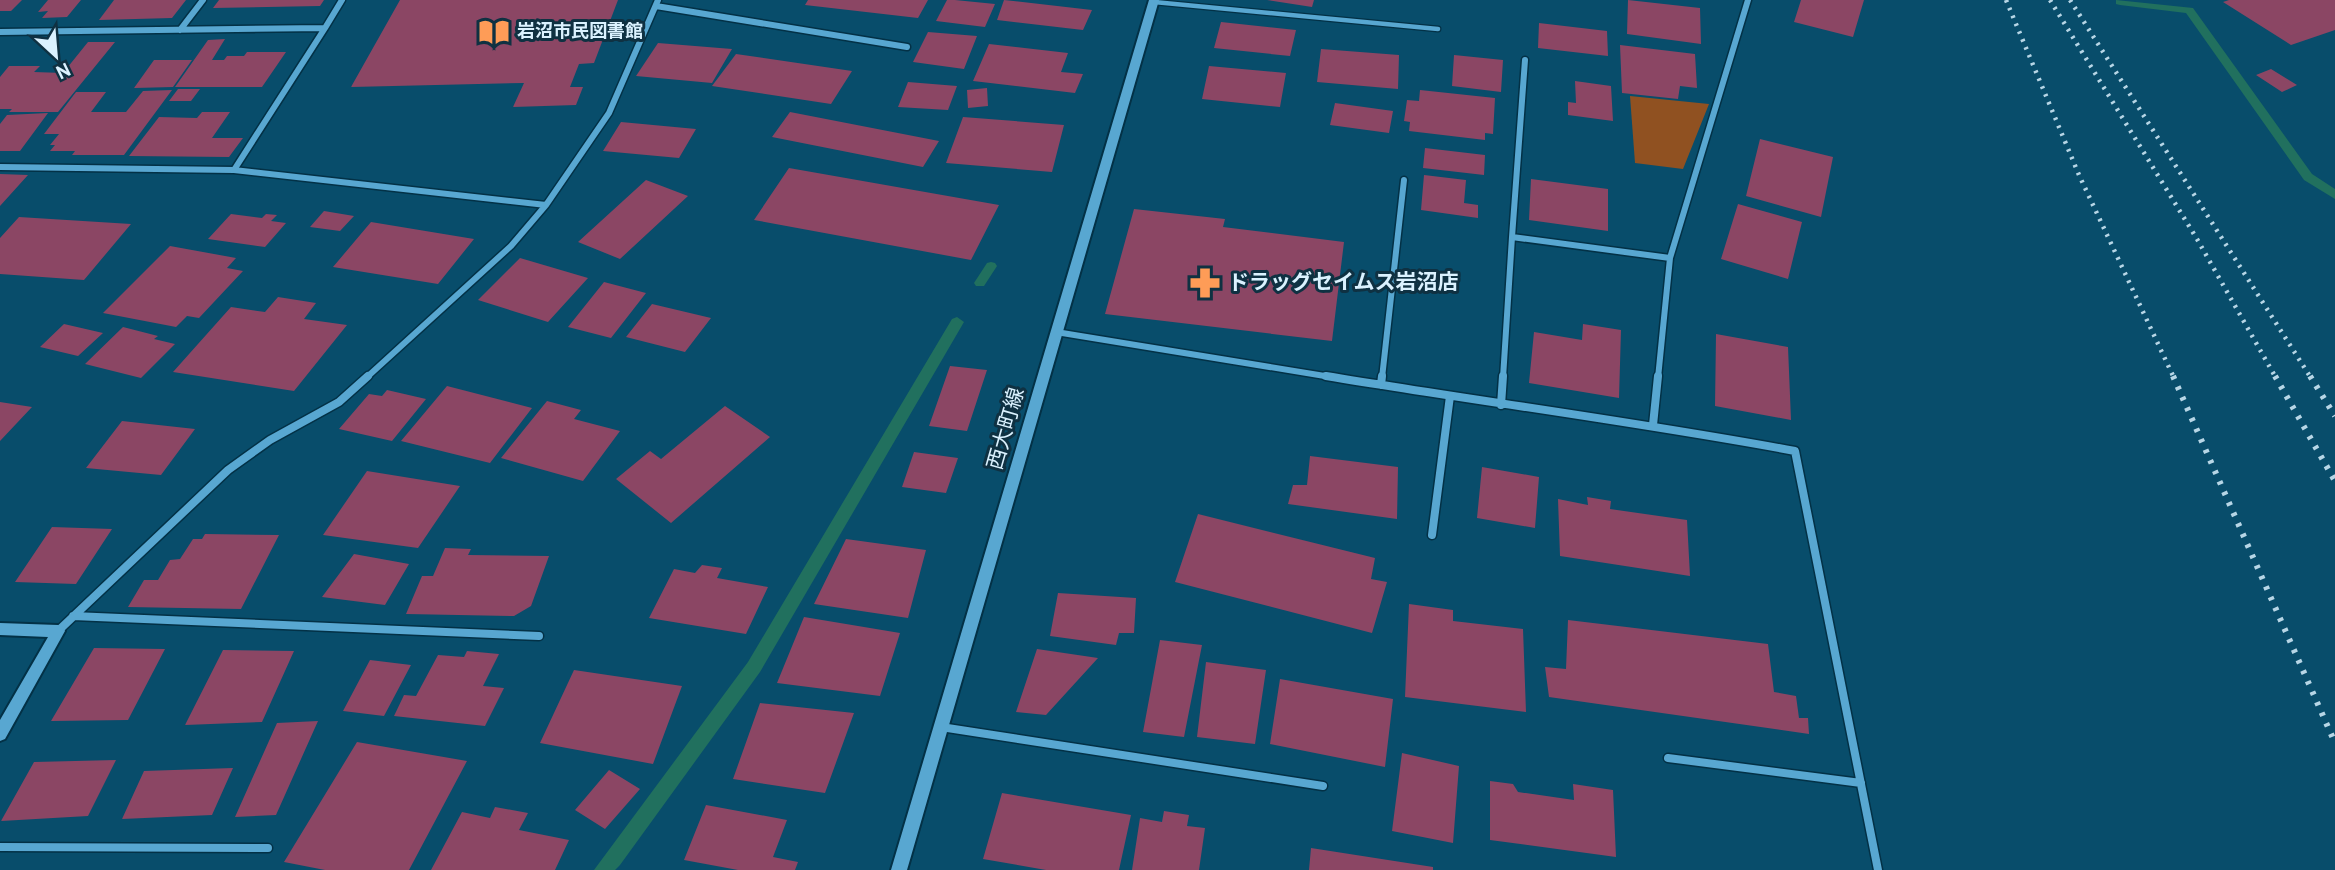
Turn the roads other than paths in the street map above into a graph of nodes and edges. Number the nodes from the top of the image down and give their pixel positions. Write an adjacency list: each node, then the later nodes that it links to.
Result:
1 (203, 0): 8 (street)
2 (342, 0): 6 (street)
3 (1748, 0): 17 (street)
4 (1154, 1): 7 (lane); 18 (street, 西大町線)
5 (657, 3): 10 (street); 15 (street)
6 (325, 28): 8 (street); 13 (street)
7 (1438, 29)
8 (180, 30): 9 (street)
9 (0, 32)
10 (907, 47)
11 (1525, 60): 16 (street)
12 (0, 167): 13 (street)
13 (234, 170): 15 (street)
14 (1404, 180): 19 (street)
15 (546, 205): 24 (street)
16 (1512, 237): 17 (street); 21 (street)
17 (1670, 258): 22 (street)
18 (1056, 332): 19 (street); 28 (street, 西大町線)
19 (1381, 385): 20 (street)
20 (1450, 396): 21 (street); 23 (street)
21 (1501, 405): 22 (street)
22 (1653, 425): 31 (street)
23 (1432, 535)
24 (73, 616): 26 (street); 27 (street)
25 (0, 629): 26 (street)
26 (58, 631): 29 (street)
27 (538, 636)
28 (941, 727): 32 (street); 35 (street, 西大町線)
29 (0, 734)
30 (1668, 758): 31 (street)
31 (1860, 782): 36 (street)
32 (1323, 786)
33 (0, 847): 34 (street)
34 (268, 848)
35 (899, 870)
36 (1878, 870)

